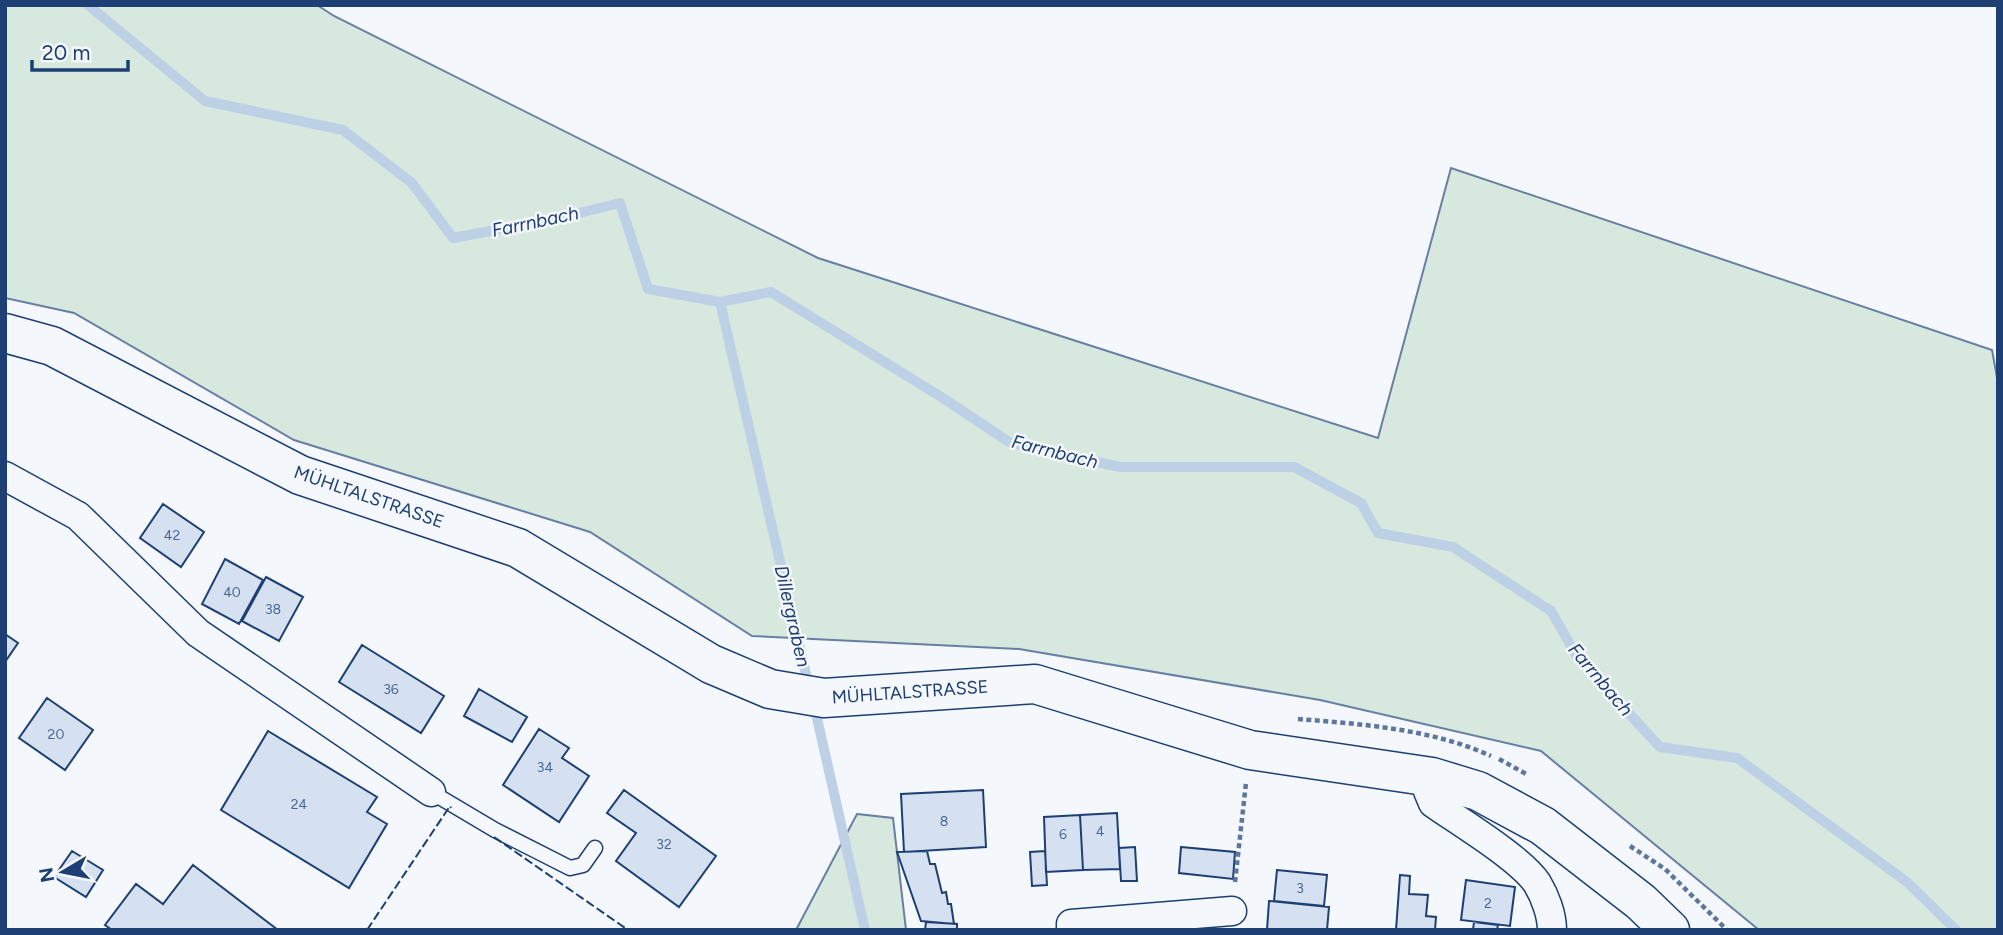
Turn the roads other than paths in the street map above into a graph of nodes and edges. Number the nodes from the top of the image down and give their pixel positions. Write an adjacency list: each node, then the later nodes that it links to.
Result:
1 (5, 333): 5 (street, MÜHLTALSTRASSE)
2 (5, 476): 4 (street)
3 (5, 488): 4 (lane)
4 (78, 516): 6 (street)
5 (1432, 776): 10 (street); 11 (street, MÜHLTALSTRASSE)
6 (431, 792): 7 (lane)
7 (596, 848)
8 (1232, 911): 9 (street)
9 (1071, 930)
10 (1552, 930)
11 (1670, 930)

